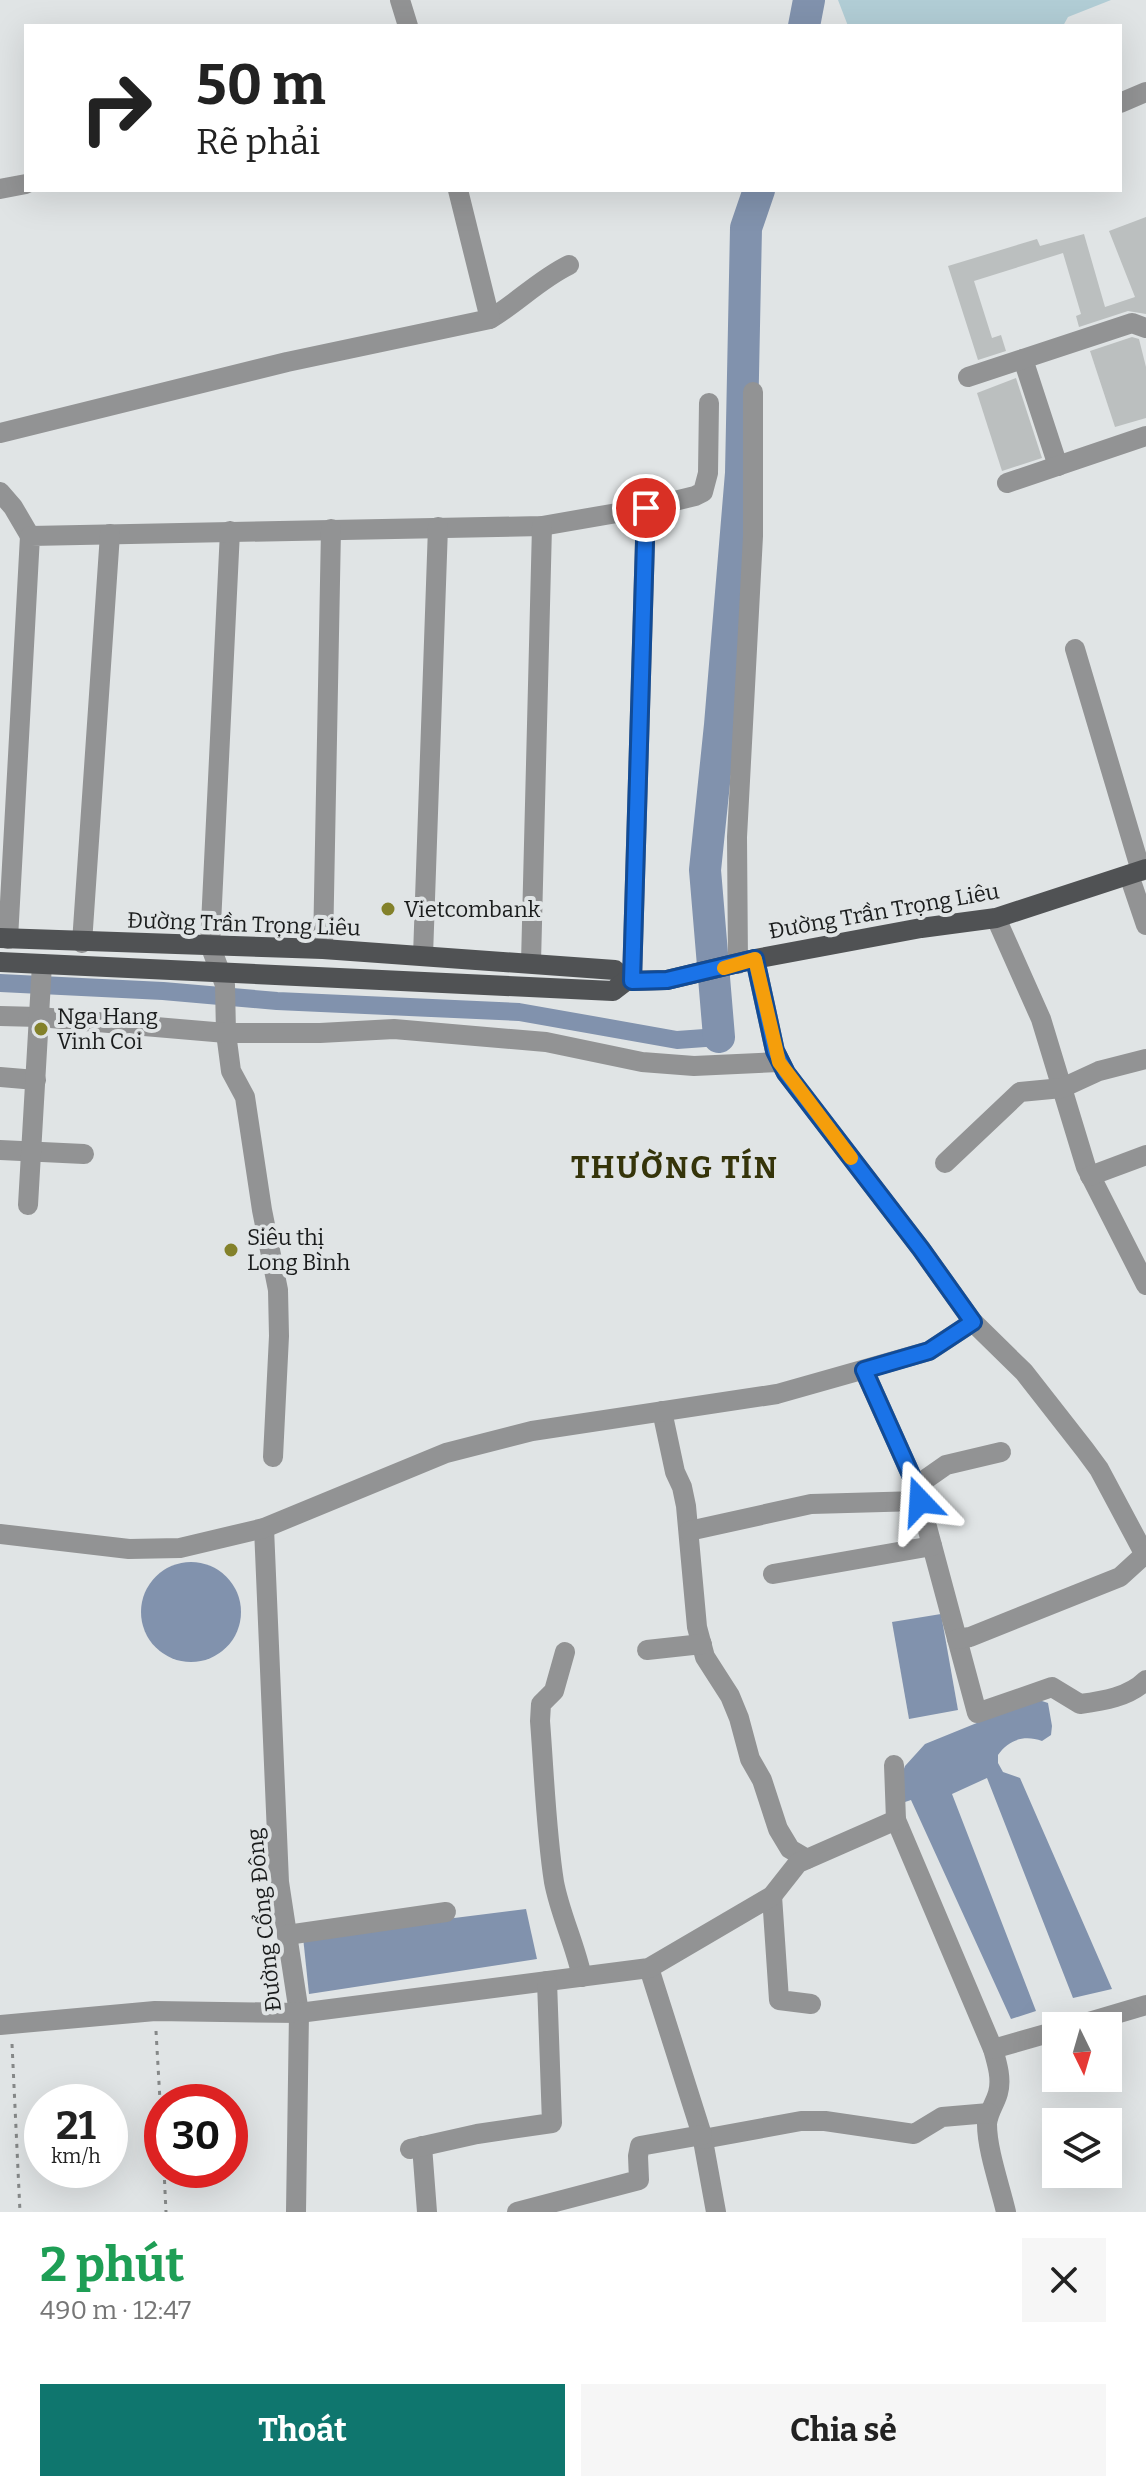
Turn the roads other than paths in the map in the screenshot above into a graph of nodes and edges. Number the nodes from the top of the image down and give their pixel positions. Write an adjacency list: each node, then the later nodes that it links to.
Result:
1 (400, 0): 2 (street)
2 (407, 24)
3 (1146, 92): 4 (street)
4 (1122, 102)
5 (24, 184): 6 (street)
6 (0, 189)
7 (458, 192): 9 (street)
8 (569, 265): 9 (street)
9 (490, 319): 15 (street)
10 (1146, 328): 11 (street)
11 (1023, 359): 12 (street); 17 (street)
12 (968, 377)
13 (753, 392): 37 (street)
14 (709, 403): 20 (street)
15 (0, 433)
16 (1146, 436): 17 (street)
17 (1058, 466): 18 (street)
18 (1007, 483)
19 (0, 492): 26 (street)
20 (646, 508): 21 (street); 41 (street)
21 (542, 526): 22 (street); 38 (street)
22 (438, 527): 23 (street); 35 (street)
23 (331, 529): 24 (street); 34 (street)
24 (230, 531): 25 (street); 33 (street)
25 (110, 534): 26 (street); 32 (street)
26 (30, 536): 31 (street)
27 (1075, 649): 28 (street)
28 (1139, 872): 29 (main road, Đường Trần Trọng Liêu); 30 (street)
29 (996, 918): 37 (main road, Đường Trần Trọng Liêu); 49 (street)
30 (1146, 925)
31 (4, 938): 32 (main road, Đường Trần Trọng Liêu)
32 (82, 943): 33 (main road, Đường Trần Trọng Liêu)
33 (210, 945): 34 (main road, Đường Trần Trọng Liêu); 40 (street)
34 (323, 949): 35 (main road, Đường Trần Trọng Liêu)
35 (423, 956): 38 (main road, Đường Trần Trọng Liêu)
36 (0, 962): 39 (main road, Đường Trần Trọng Liêu)
37 (747, 962): 41 (main road, Đường Trần Trọng Liêu); 46 (street)
38 (531, 963): 41 (main road, Đường Trần Trọng Liêu)
39 (42, 978): 40 (main road, Đường Trần Trọng Liêu); 43 (street)
40 (223, 979): 41 (main road, Đường Trần Trọng Liêu); 44 (street)
41 (629, 981)
42 (0, 1016): 43 (street)
43 (39, 1017): 44 (street); 48 (street)
44 (226, 1030): 46 (street); 62 (street)
45 (1146, 1059): 49 (street)
46 (779, 1062): 58 (street)
47 (0, 1077): 48 (street)
48 (36, 1080): 51 (street)
49 (1062, 1088): 54 (street); 55 (street)
50 (0, 1150): 51 (street)
51 (32, 1150): 52 (street); 56 (street)
52 (84, 1154)
53 (1146, 1155): 55 (street)
54 (945, 1163)
55 (1090, 1176): 57 (street)
56 (28, 1205)
57 (1146, 1285)
58 (973, 1322): 59 (street); 68 (street)
59 (864, 1370): 60 (street); 63 (street)
60 (662, 1411): 64 (street); 65 (street)
61 (1001, 1452): 63 (street)
62 (273, 1457)
63 (918, 1494): 65 (street); 67 (street)
64 (264, 1528): 66 (street); 80 (street, Đường Cổng Đông)
65 (689, 1531): 71 (street)
66 (0, 1534)
67 (932, 1546): 69 (street); 70 (street)
68 (1145, 1556): 70 (street)
69 (773, 1574)
70 (957, 1639): 74 (street)
71 (702, 1644): 72 (street); 77 (street)
72 (647, 1650)
73 (565, 1652): 82 (street)
74 (1144, 1691)
75 (894, 1765): 76 (street)
76 (896, 1820): 77 (street); 90 (street)
77 (807, 1859): 78 (street)
78 (772, 1896): 81 (street); 84 (street)
79 (446, 1912): 80 (street)
80 (287, 1935): 87 (street, Đường Cổng Đông)
81 (649, 1968): 82 (street); 92 (street)
82 (582, 1977): 83 (street)
83 (547, 1981): 87 (street); 94 (street)
84 (811, 2004)
85 (1146, 2005): 86 (street)
86 (1122, 2012)
87 (299, 2013): 88 (street); 93 (street, Đường Cổng Đông)
88 (5, 2025)
89 (1042, 2035): 90 (street)
90 (993, 2049): 91 (street)
91 (989, 2113): 92 (street); 97 (street)
92 (702, 2137): 95 (street); 96 (street)
93 (296, 2212)
94 (427, 2212)
95 (517, 2212)
96 (716, 2212)
97 (1006, 2212)

